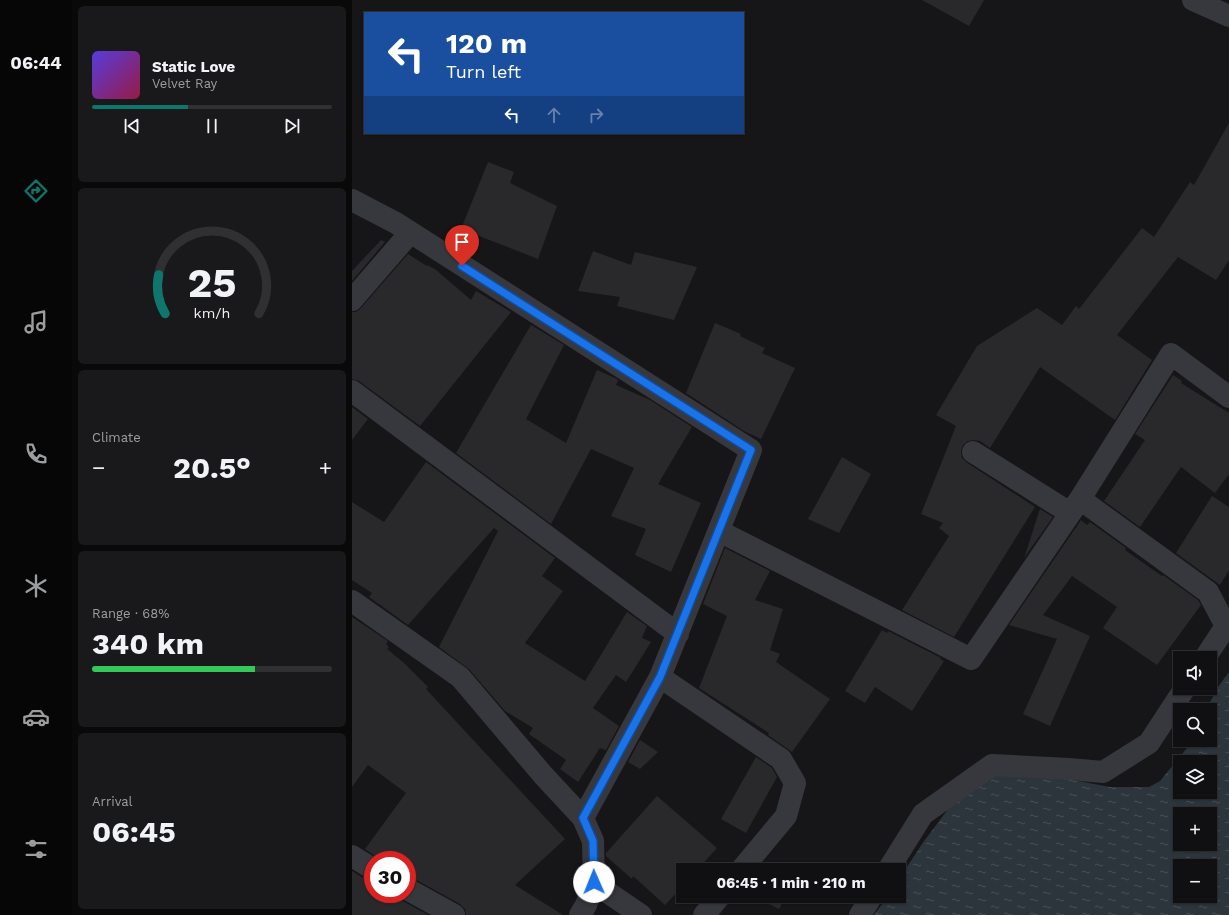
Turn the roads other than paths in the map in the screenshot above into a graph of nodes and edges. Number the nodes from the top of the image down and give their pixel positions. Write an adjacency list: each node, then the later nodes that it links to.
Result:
1 (1192, 0): 2 (street)
2 (1229, 16)
3 (352, 200): 4 (street)
4 (410, 233): 5 (street); 10 (street)
5 (352, 300)
6 (352, 391): 12 (street)
7 (1229, 397): 9 (street)
8 (973, 452): 9 (street)
9 (1075, 506): 10 (street); 13 (street)
10 (719, 531): 12 (street)
11 (352, 601): 16 (street)
12 (678, 634): 14 (street)
13 (1210, 651)
14 (660, 677): 16 (street); 19 (street)
15 (1180, 695): 20 (street)
16 (583, 818): 21 (street)
17 (352, 856): 18 (street)
18 (364, 863)
19 (747, 863)
20 (892, 863)
21 (594, 882): 26 (street); 27 (street)
22 (416, 894): 25 (street)
23 (714, 903): 28 (street)
24 (868, 903): 29 (street)
25 (454, 915)
26 (580, 915)
27 (641, 915)
28 (704, 915)
29 (860, 915)

